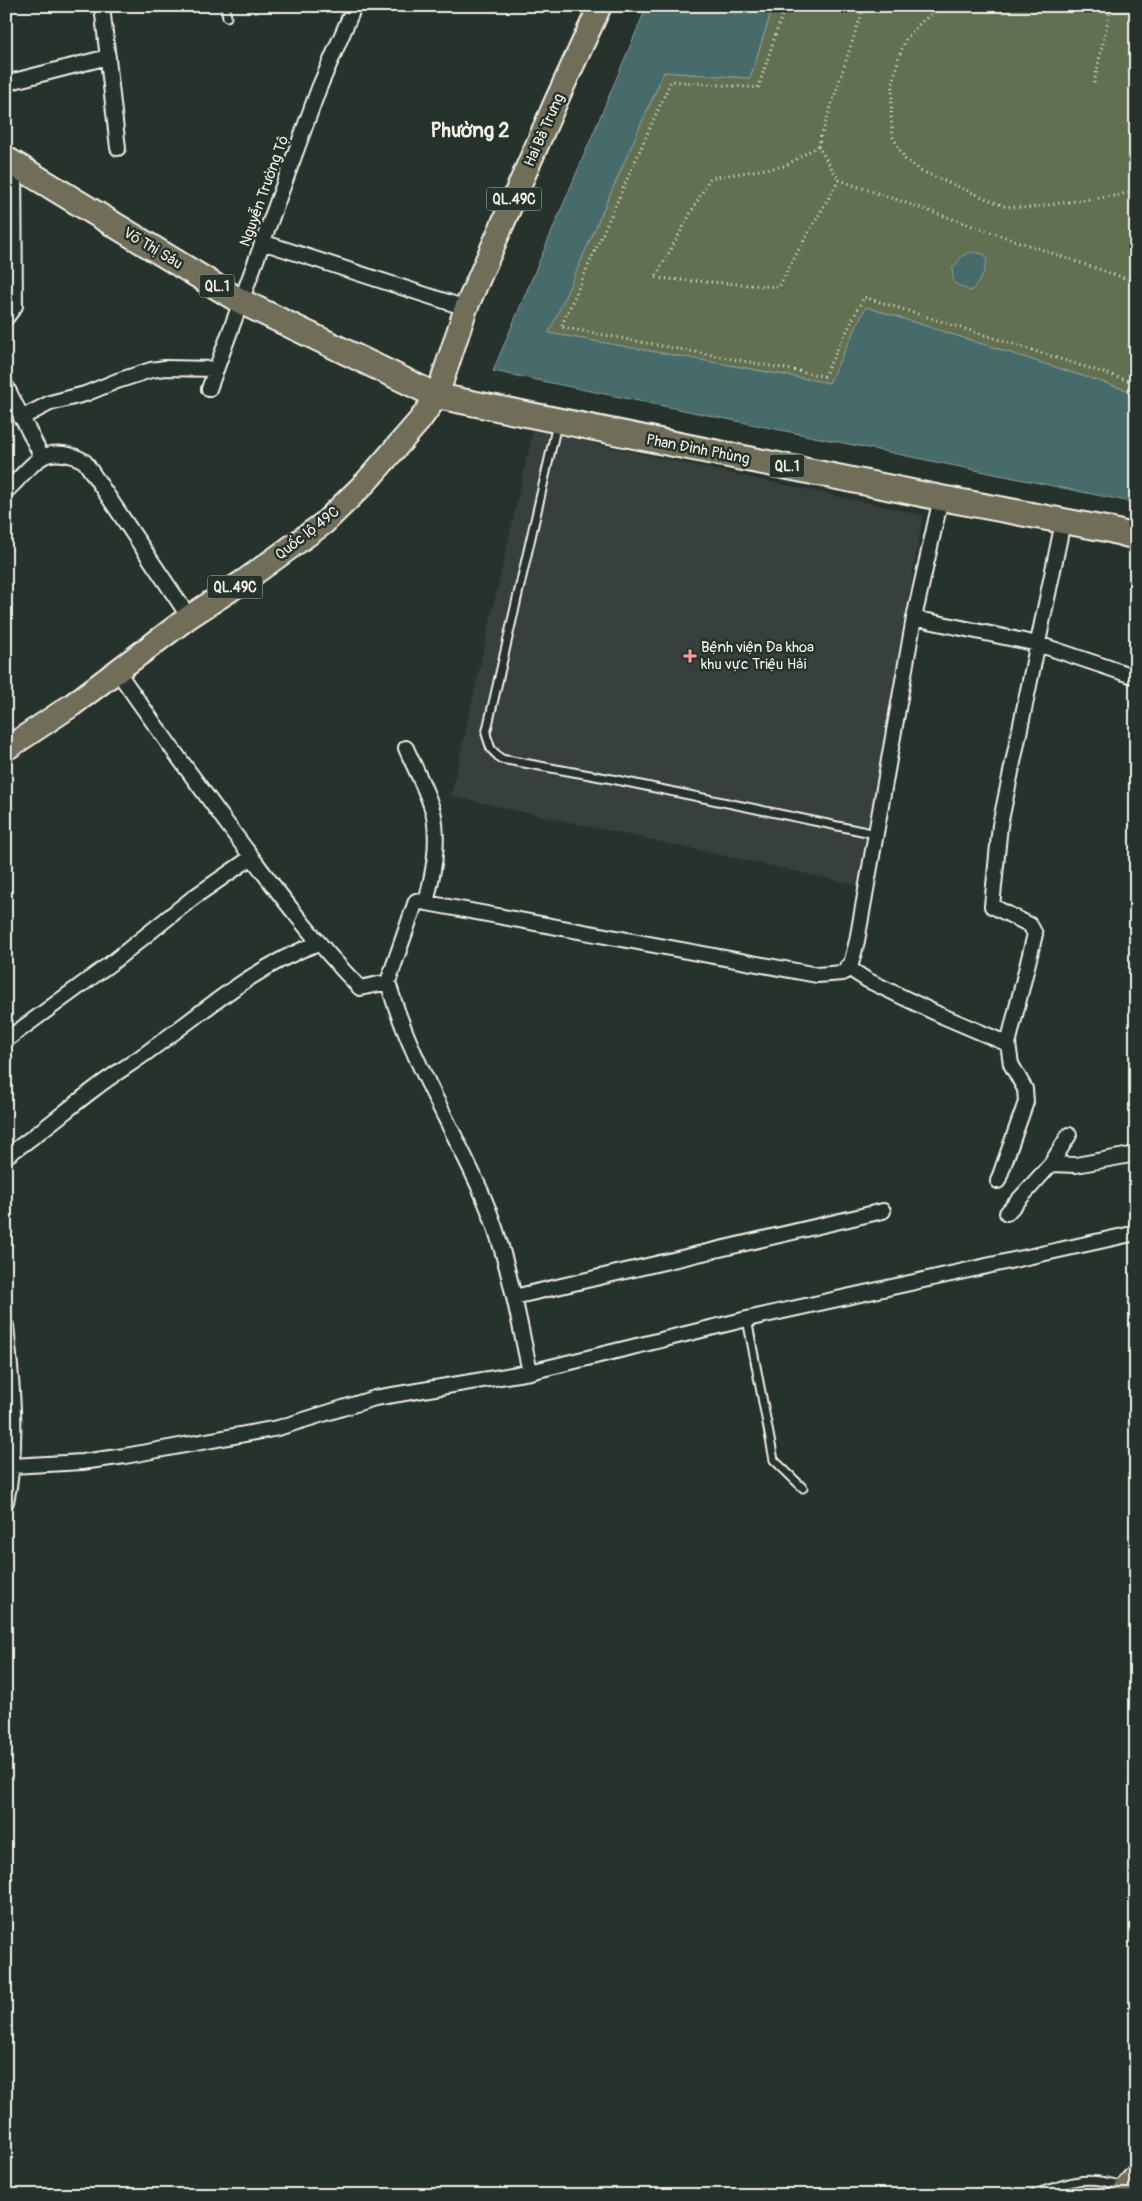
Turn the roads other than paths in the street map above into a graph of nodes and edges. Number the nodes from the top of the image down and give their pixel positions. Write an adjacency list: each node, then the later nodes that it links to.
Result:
1 (102, 6): 6 (street)
2 (225, 6): 5 (lane)
3 (353, 6): 10 (street, Nguyễn Trường Tộ)
4 (600, 6): 12 (main road, Hai Bà Trưng / QL.49C)
5 (227, 17)
6 (108, 57): 7 (street); 8 (street)
7 (6, 83)
8 (118, 148)
9 (10, 161): 11 (highway, Võ Thị Sáu / QL.1); 13 (street)
10 (262, 242): 11 (street, Nguyễn Trường Tộ); 12 (street)
11 (240, 300): 14 (street, Nguyễn Trường Tộ); 17 (highway, Võ Thị Sáu / QL.1)
12 (466, 308): 17 (main road, Hai Bà Trưng / QL.49C)
13 (6, 318)
14 (215, 370): 16 (street, Nguyễn Trường Tộ); 18 (street)
15 (6, 386): 18 (street)
16 (209, 389)
17 (438, 396): 19 (highway, Phan Đình Phùng / QL.1); 25 (main road, Quốc lộ 49C / QL.49C)
18 (21, 418): 20 (street)
19 (558, 420): 22 (highway, Phan Đình Phùng / QL.1); 32 (lane)
20 (42, 458): 21 (street); 25 (street)
21 (6, 491)
22 (941, 498): 23 (highway, Phan Đình Phùng / QL.1); 26 (street)
23 (1063, 522): 24 (highway, Phan Đình Phùng / QL.1); 27 (street)
24 (1136, 537)
25 (189, 617): 28 (main road, Quốc lộ 49C / QL.49C)
26 (914, 618): 27 (street); 32 (street)
27 (1038, 644): 29 (street); 39 (street)
28 (118, 672): 31 (main road, Quốc lộ 49C / QL.49C); 33 (street)
29 (1136, 677)
30 (406, 748): 34 (street)
31 (6, 749)
32 (876, 834): 36 (street)
33 (252, 857): 35 (street); 38 (street)
34 (426, 903): 36 (street); 37 (street)
35 (319, 943): 37 (street); 42 (street)
36 (848, 967): 39 (street)
37 (388, 982): 48 (street)
38 (6, 1040)
39 (1008, 1044): 44 (street)
40 (1069, 1135): 43 (street)
41 (1136, 1154): 43 (street)
42 (6, 1156)
43 (1051, 1164): 46 (street)
44 (998, 1180)
45 (883, 1211): 48 (street)
46 (1008, 1213)
47 (1136, 1233): 49 (street)
48 (514, 1297): 51 (street)
49 (747, 1319): 51 (street); 53 (lane)
50 (6, 1326): 52 (street)
51 (530, 1372): 52 (street)
52 (12, 1466): 54 (street)
53 (803, 1488)
54 (6, 1502)
55 (1128, 2186): 56 (lane)
56 (1031, 2195)

